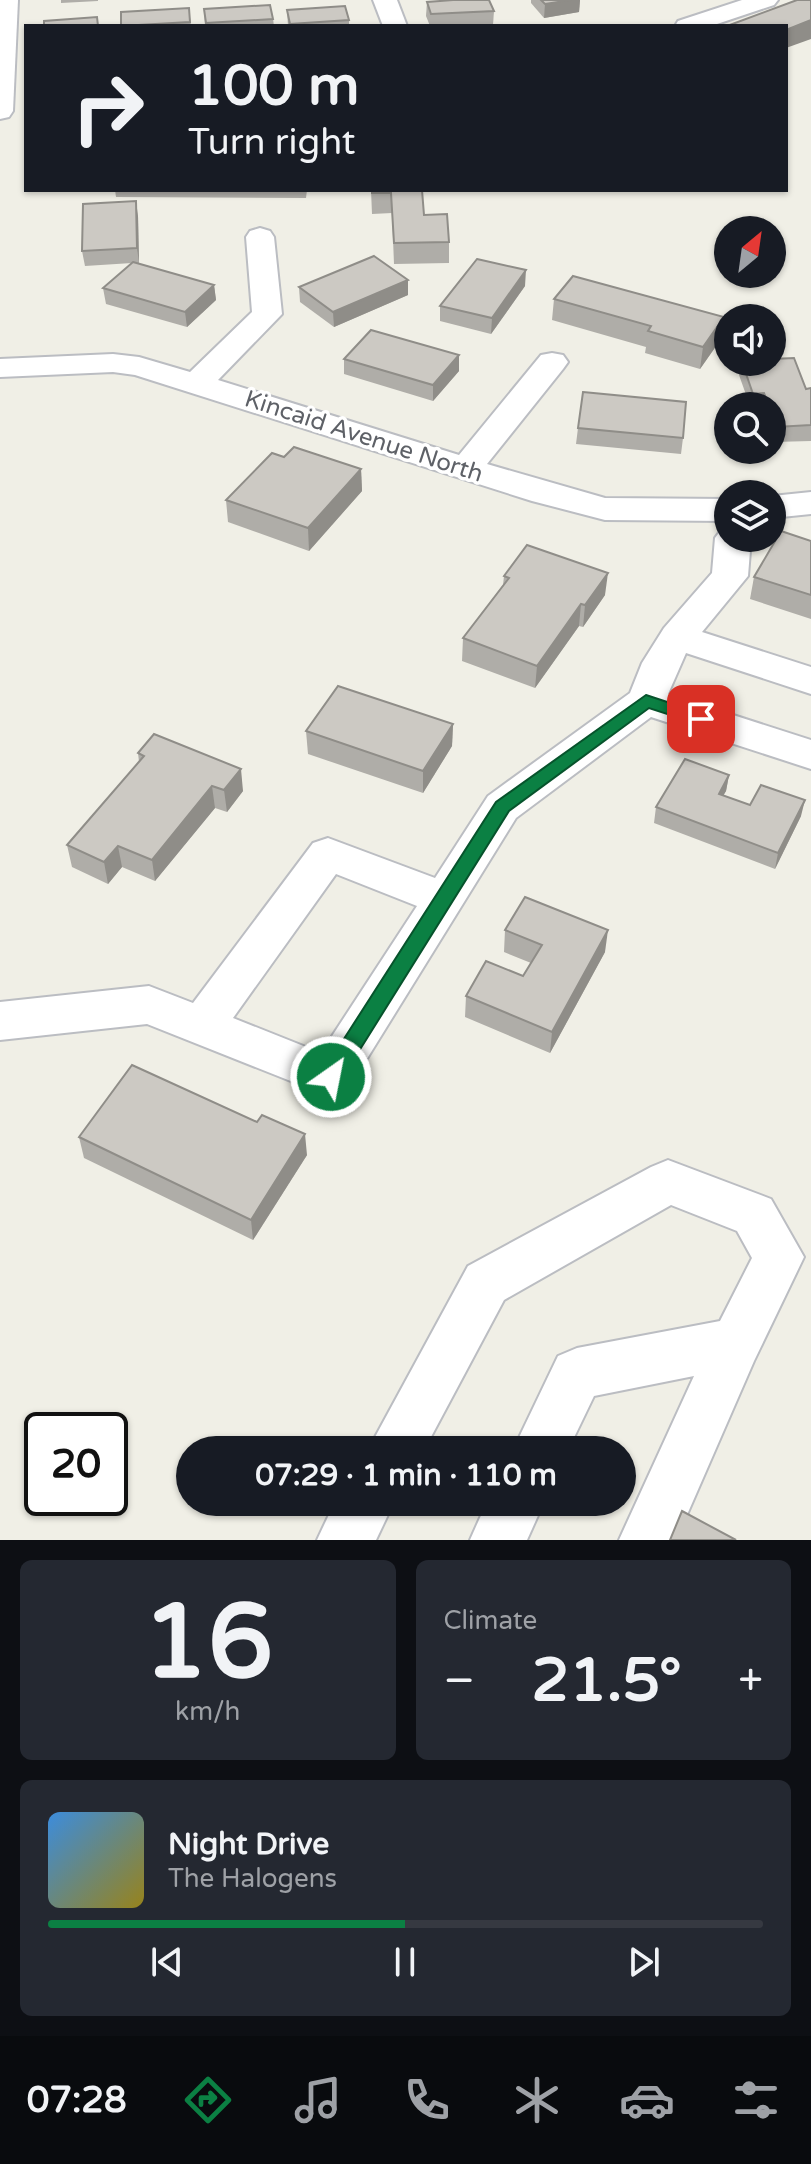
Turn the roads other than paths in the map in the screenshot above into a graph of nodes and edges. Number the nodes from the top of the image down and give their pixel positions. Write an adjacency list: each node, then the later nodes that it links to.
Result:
1 (6, 0): 6 (street)
2 (385, 0): 4 (street)
3 (766, 0): 5 (street)
4 (394, 24)
5 (693, 24)
6 (9, 94)
7 (260, 237): 10 (street)
8 (552, 362): 11 (street)
9 (0, 368): 10 (street, Kincaid Avenue North)
10 (198, 382): 11 (street, Kincaid Avenue North)
11 (466, 469): 14 (street, Kincaid Avenue North)
12 (811, 503): 13 (street)
13 (786, 506)
14 (714, 510)
15 (732, 552): 16 (street)
16 (677, 637): 17 (street); 18 (street)
17 (811, 681)
18 (646, 701): 19 (street); 20 (street)
19 (811, 755)
20 (445, 899): 22 (street); 22 (street)
21 (0, 1021): 22 (street)
22 (202, 1026)
23 (736, 1343): 24 (street); 25 (street); 30 (street)
24 (403, 1436)
25 (547, 1436)
26 (358, 1516): 28 (street)
27 (509, 1516): 29 (street)
28 (345, 1540)
29 (498, 1540)
30 (647, 1540)

